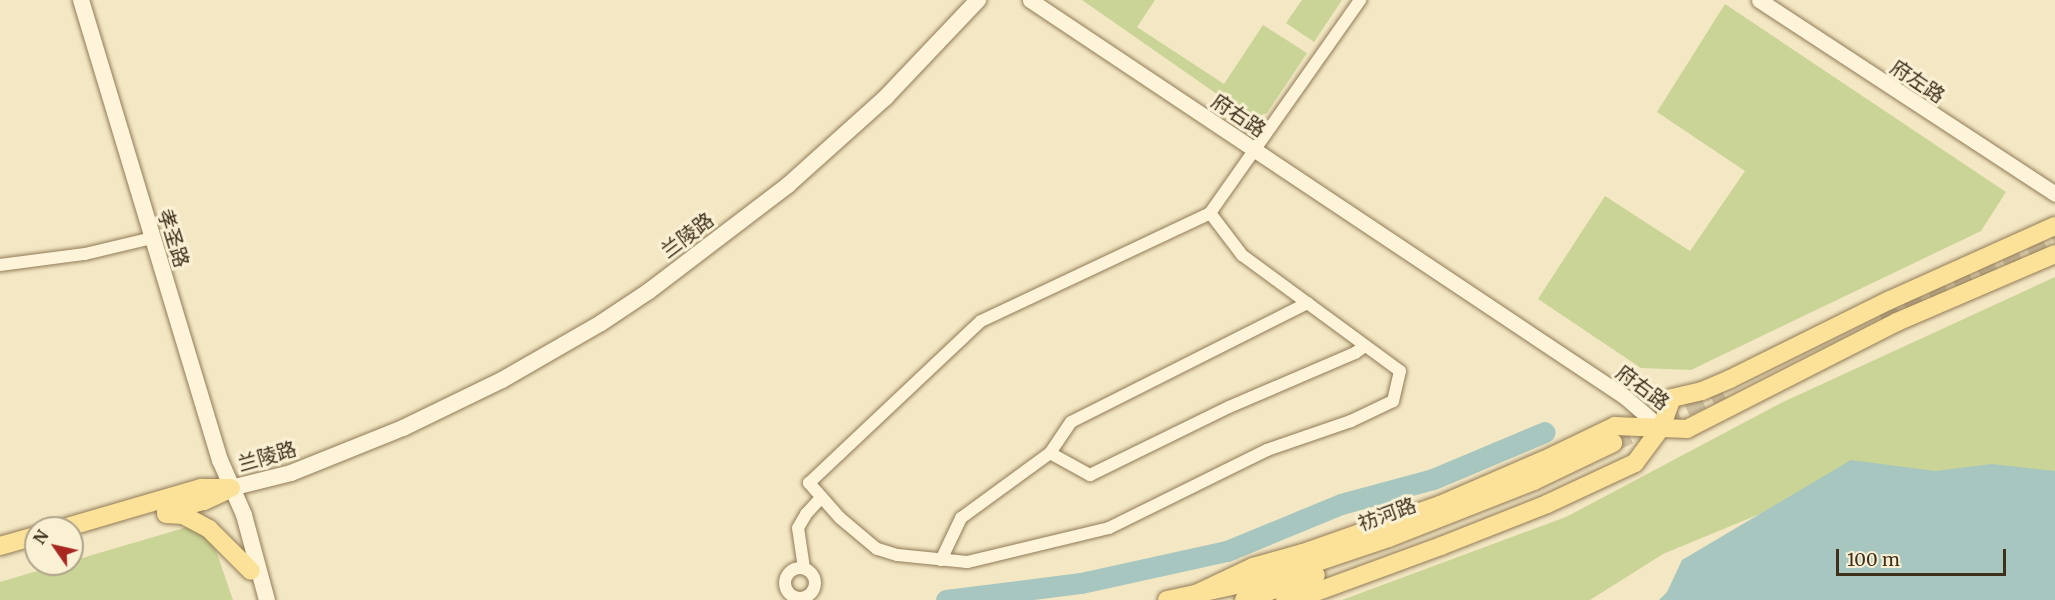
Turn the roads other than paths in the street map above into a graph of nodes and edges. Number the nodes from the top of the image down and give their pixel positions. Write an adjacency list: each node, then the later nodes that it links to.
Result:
1 (81, 0): 15 (main road, 孝圣路)
2 (89, 0): 22 (main road, 孝圣路)
3 (963, 0): 22 (main road, 兰陵路)
4 (978, 0): 22 (main road, 兰陵路)
5 (1030, 0): 10 (street, 府右路)
6 (1041, 0): 10 (street, 府右路)
7 (1360, 0): 10 (street)
8 (1759, 0): 12 (street, 府左路)
9 (1769, 0): 11 (street, 府左路)
10 (1257, 148): 13 (street); 20 (street, 府右路)
11 (2055, 186)
12 (2055, 194)
13 (1210, 213): 18 (street); 23 (street)
14 (2055, 226): 20 (main road)
15 (152, 238): 17 (street); 22 (main road, 孝圣路)
16 (2055, 254): 20 (main road)
17 (0, 265)
18 (1308, 303): 19 (street); 21 (street)
19 (1365, 346): 21 (street); 31 (street)
20 (1662, 428): 34 (main road); 39 (main road)
21 (1050, 453): 31 (street)
22 (231, 488): 24 (main road); 25 (main road); 33 (main road, 孝圣路); 36 (main road, 孝圣路)
23 (822, 497): 31 (street); 32 (street)
24 (156, 514): 26 (main road); 33 (main road)
25 (84, 522)
26 (84, 534)
27 (24, 539): 28 (main road)
28 (0, 546)
29 (24, 550): 30 (main road)
30 (0, 557)
31 (941, 560)
32 (804, 568)
33 (251, 571): 35 (main road, 孝圣路)
34 (1194, 595): 37 (main road, 祊河路); 38 (main road, 祊河路)
35 (259, 600)
36 (267, 600)
37 (1167, 600)
38 (1244, 600)
39 (1285, 600)

